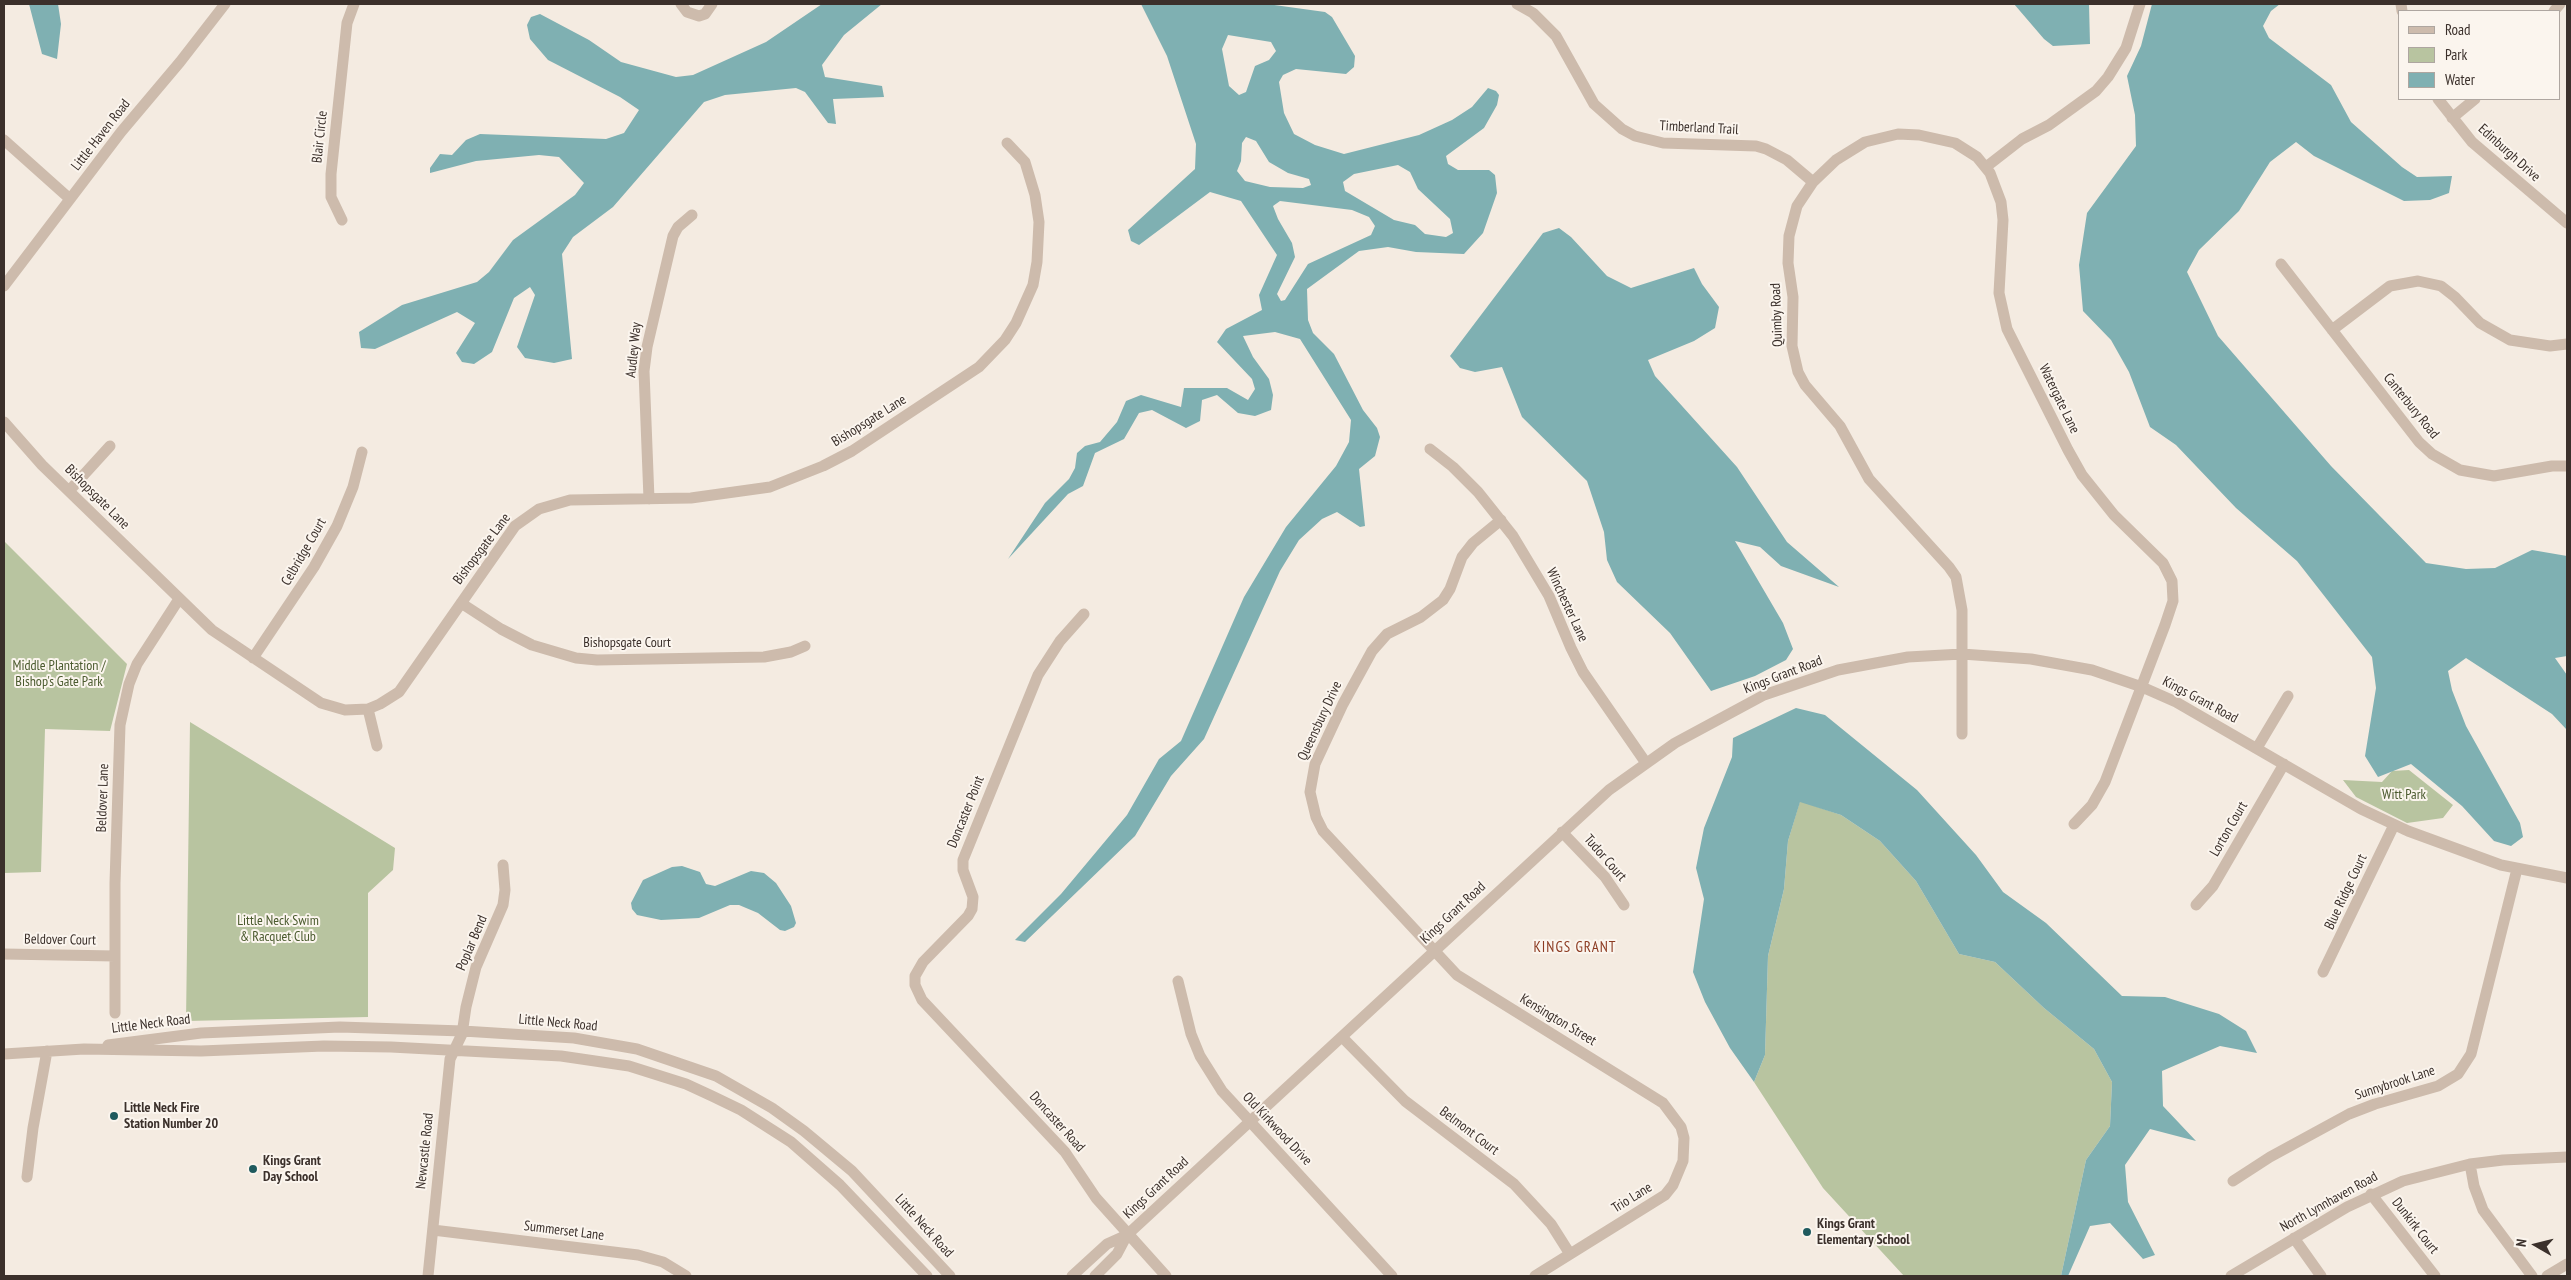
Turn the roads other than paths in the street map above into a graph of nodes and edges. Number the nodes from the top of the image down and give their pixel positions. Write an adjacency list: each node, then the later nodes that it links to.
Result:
1 (225, 4): 14 (street, Little Haven Road)
2 (354, 4): 17 (street, Blair Circle)
3 (681, 4): 4 (street)
4 (712, 4)
5 (1517, 4): 13 (street, Timberland Trail)
6 (2140, 4): 12 (street)
7 (2439, 100): 9 (street, Edinburgh Drive)
8 (2474, 100): 9 (street)
9 (2452, 118): 16 (street, Edinburgh Drive)
10 (4, 140): 14 (street)
11 (1007, 143): 28 (street, Bishopsgate Lane)
12 (1986, 168): 13 (street, Quimby Road); 36 (street, Watergate Lane)
13 (1813, 182): 34 (street, Quimby Road)
14 (70, 200): 19 (street, Little Haven Road)
15 (692, 215): 28 (street, Audley Way)
16 (2566, 218)
17 (342, 220)
18 (2281, 264): 20 (street, Canterbury Road)
19 (4, 286)
20 (2332, 330): 21 (street); 26 (street, Canterbury Road)
21 (2567, 344)
22 (4, 422): 27 (street, Bishopsgate Lane)
23 (110, 446): 27 (street)
24 (1430, 449): 29 (street, Winchester Lane)
25 (362, 452): 35 (street, Celbridge Court)
26 (2567, 466)
27 (69, 491): 30 (street, Bishopsgate Lane)
28 (649, 499): 31 (street, Bishopsgate Lane)
29 (1501, 520): 42 (street, Winchester Lane); 52 (street, Queensbury Drive)
30 (178, 599): 35 (street, Bishopsgate Lane); 54 (street, Beldover Lane)
31 (461, 603): 33 (street, Bishopsgate Court); 38 (street, Bishopsgate Lane)
32 (1084, 614): 60 (street, Doncaster Point)
33 (805, 646)
34 (1962, 654): 36 (street, Kings Grant Road); 39 (street, Quimby Road); 42 (street, Kings Grant Road)
35 (253, 658): 38 (street, Bishopsgate Lane)
36 (2142, 687): 41 (street, Kings Grant Road); 44 (street, Watergate Lane)
37 (2288, 696): 41 (street)
38 (368, 708): 40 (street)
39 (1962, 734)
40 (377, 746)
41 (2257, 748): 43 (street, Kings Grant Road)
42 (1646, 762): 46 (street, Kings Grant Road)
43 (2284, 764): 45 (street, Kings Grant Road); 51 (street, Lorton Court)
44 (2074, 824)
45 (2394, 825): 48 (street, Kings Grant Road); 55 (street, Blue Ridge Court)
46 (1562, 832): 50 (street, Tudor Court); 52 (street, Kings Grant Road)
47 (503, 866): 58 (street, Poplar Bend)
48 (2516, 869): 49 (street, Kings Grant Road); 72 (street, Sunnybrook Lane)
49 (2567, 878)
50 (1624, 905)
51 (2196, 905)
52 (1435, 951): 61 (street, Kings Grant Road); 67 (street, Kensington Street)
53 (4, 954): 54 (street, Beldover Court)
54 (115, 956): 57 (street, Beldover Lane)
55 (2323, 972)
56 (1178, 981): 68 (street, Old Kirkwood Drive)
57 (115, 1013)
58 (463, 1031): 59 (street, Little Neck Road); 63 (street, Newcastle Road); 82 (street, Little Neck Road)
59 (201, 1033): 62 (street, Little Neck Road); 65 (street)
60 (957, 1036): 75 (street, Doncaster Road)
61 (1342, 1037): 68 (street, Kings Grant Road); 77 (street, Belmont Court)
62 (84, 1049): 64 (street, Little Neck Road); 65 (street, Little Neck Road)
63 (453, 1050): 65 (street, Little Neck Road); 74 (street, Newcastle Road); 81 (street, Little Neck Road)
64 (47, 1051): 66 (street, Little Neck Road); 71 (street)
65 (201, 1051)
66 (4, 1054)
67 (1670, 1110): 77 (street, Trio Lane)
68 (1250, 1122): 75 (street, Kings Grant Road); 86 (street, Old Kirkwood Drive)
69 (2567, 1157): 70 (street, North Lynnhaven Road)
70 (2470, 1164): 73 (street, North Lynnhaven Road); 91 (street)
71 (27, 1177)
72 (2233, 1181)
73 (2371, 1194): 76 (street, North Lynnhaven Road); 90 (street, Dunkirk Court)
74 (432, 1230): 79 (street, Newcastle Road); 80 (street, Summerset Lane)
75 (1127, 1235): 83 (street, Kings Grant Road); 84 (street, Kings Grant Road); 85 (street, Doncaster Road)
76 (2294, 1238): 88 (street, North Lynnhaven Road); 89 (street)
77 (1570, 1254): 87 (street, Trio Lane)
78 (2567, 1264): 92 (street)
79 (428, 1276)
80 (686, 1276)
81 (927, 1276)
82 (950, 1276)
83 (1072, 1276)
84 (1094, 1276)
85 (1166, 1276)
86 (1392, 1276)
87 (1535, 1276)
88 (2231, 1276)
89 (2321, 1276)
90 (2436, 1276)
91 (2532, 1276)
92 (2547, 1276)

